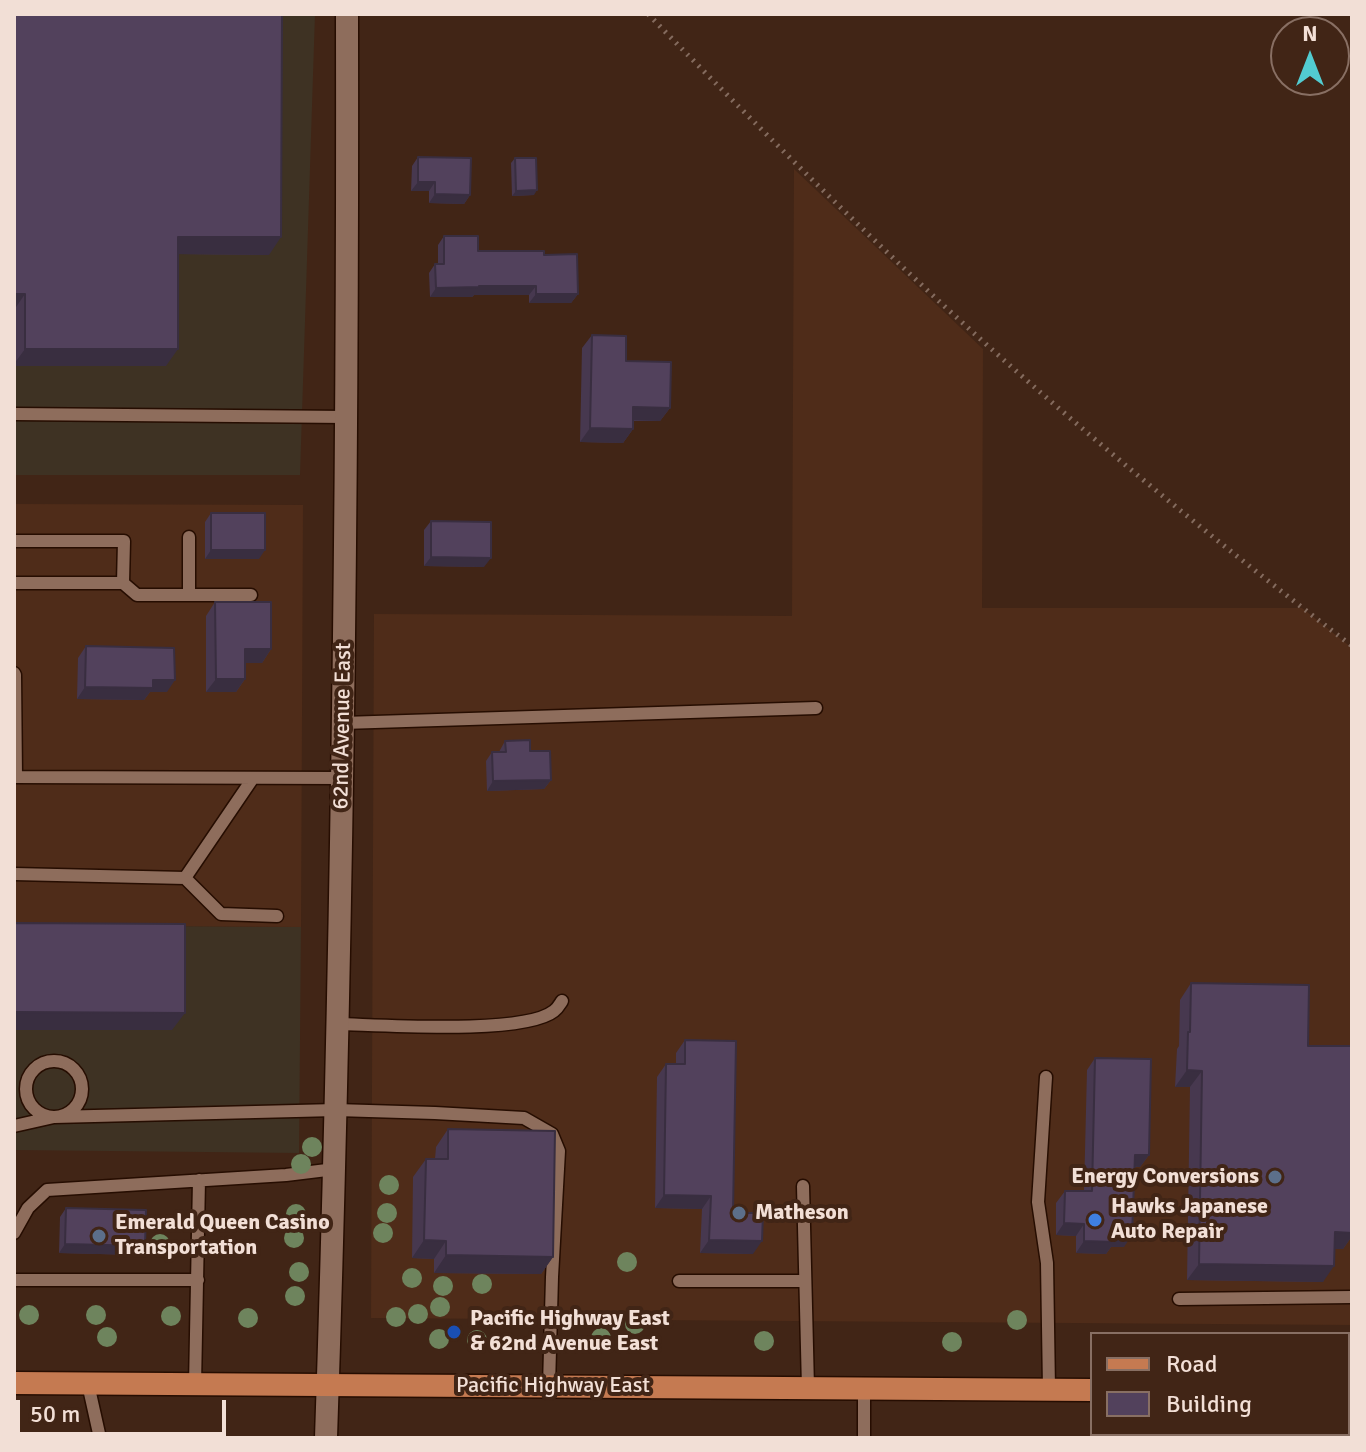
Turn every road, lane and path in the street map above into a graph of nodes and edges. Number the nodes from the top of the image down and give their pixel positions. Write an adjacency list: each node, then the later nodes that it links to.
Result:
1 (347, 14): 4 (street, 62nd Avenue East)
2 (648, 14): 11 (path)
3 (14, 414): 4 (lane)
4 (347, 417): 14 (street, 62nd Avenue East)
5 (189, 537): 9 (lane)
6 (14, 541): 8 (lane)
7 (14, 583): 8 (lane)
8 (123, 583): 9 (lane)
9 (189, 595): 10 (lane)
10 (251, 595)
11 (1352, 646)
12 (14, 673): 15 (lane)
13 (816, 708): 14 (lane)
14 (343, 723): 17 (street, 62nd Avenue East)
15 (15, 777): 16 (lane)
16 (253, 778): 17 (lane); 19 (lane)
17 (342, 778): 22 (street, 62nd Avenue East)
18 (14, 874): 19 (lane)
19 (185, 878): 20 (lane)
20 (277, 916)
21 (562, 1001): 22 (lane)
22 (338, 1024): 24 (street, 62nd Avenue East)
23 (1046, 1077): 44 (lane)
24 (336, 1110): 25 (lane); 27 (street, 62nd Avenue East); 41 (lane)
25 (54, 1117): 25 (lane); 26 (lane)
26 (14, 1126)
27 (335, 1169): 28 (lane); 40 (street, 62nd Avenue East)
28 (199, 1180): 30 (lane); 32 (lane)
29 (803, 1186): 34 (lane)
30 (14, 1233)
31 (14, 1280): 32 (lane)
32 (198, 1280): 39 (lane)
33 (679, 1281): 34 (lane)
34 (804, 1281): 42 (lane)
35 (1352, 1297): 36 (lane)
36 (1179, 1299)
37 (14, 1383): 38 (main road, Pacific Highway East)
38 (88, 1384): 39 (main road, Pacific Highway East); 46 (lane)
39 (195, 1385): 40 (main road, Pacific Highway East)
40 (328, 1386): 41 (main road, Pacific Highway East); 47 (street, 62nd Avenue East)
41 (549, 1386): 42 (main road, Pacific Highway East)
42 (808, 1388): 43 (main road, Pacific Highway East)
43 (864, 1388): 44 (main road, Pacific Highway East); 48 (lane)
44 (1049, 1389): 45 (main road, Pacific Highway East)
45 (1090, 1390)
46 (100, 1438)
47 (326, 1438)
48 (864, 1438)

